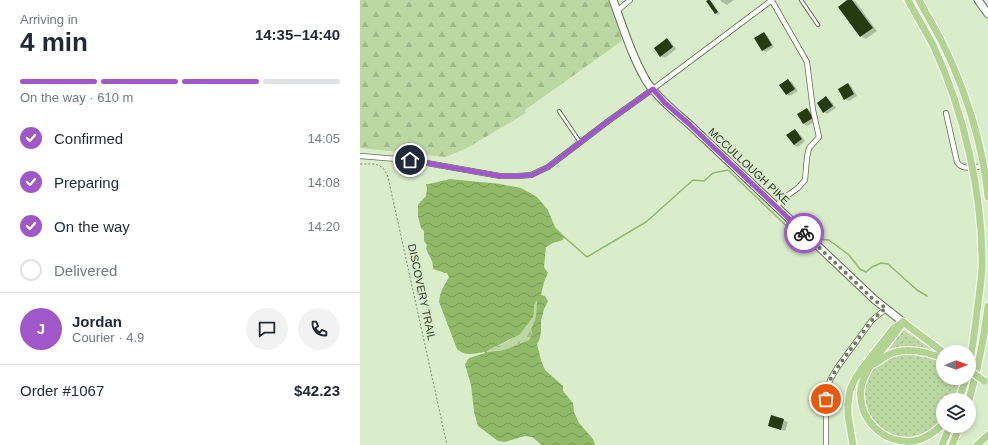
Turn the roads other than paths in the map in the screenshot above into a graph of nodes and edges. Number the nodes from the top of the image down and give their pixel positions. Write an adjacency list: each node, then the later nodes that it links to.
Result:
1 (613, 0): 8 (street, MCCULLOUGH PIKE)
2 (630, 0): 8 (street)
3 (772, 0): 11 (street); 19 (street)
4 (800, 0): 10 (lane)
5 (908, 0): 17 (main road)
6 (919, 0): 16 (main road)
7 (978, 0): 9 (street)
8 (617, 11): 11 (street, MCCULLOUGH PIKE)
9 (988, 14)
10 (818, 25)
11 (653, 89): 14 (street); 19 (street, MCCULLOUGH PIKE)
12 (559, 111): 14 (lane)
13 (946, 113): 17 (street)
14 (580, 143): 15 (street)
15 (360, 156)
16 (983, 166): 17 (street); 18 (main road)
17 (972, 167): 23 (main road)
18 (988, 197)
19 (777, 207): 21 (street, MCCULLOUGH PIKE)
20 (988, 306): 29 (main road)
21 (886, 308): 22 (street, MCCULLOUGH PIKE); 34 (street)
22 (903, 322): 24 (main road, MCCULLOUGH PIKE); 26 (main road); 35 (main road)
23 (973, 345)
24 (936, 347)
25 (936, 356): 26 (main road)
26 (869, 367): 30 (main road)
27 (976, 375): 28 (main road, bridge)
28 (986, 382)
29 (971, 393)
30 (936, 431)
31 (947, 433): 36 (main road)
32 (957, 433): 37 (main road)
33 (988, 435): 38 (main road)
34 (826, 445)
35 (853, 445)
36 (942, 445)
37 (952, 445)
38 (977, 445)

